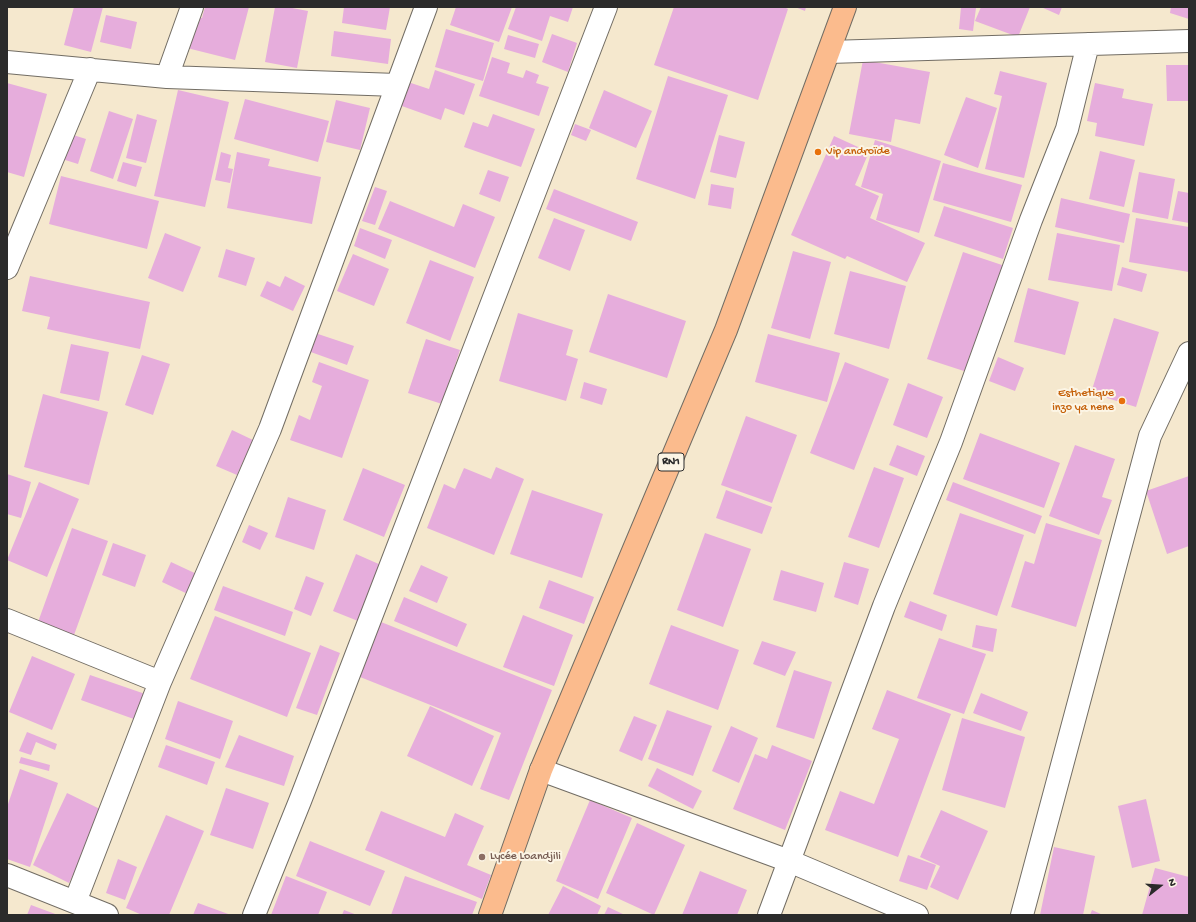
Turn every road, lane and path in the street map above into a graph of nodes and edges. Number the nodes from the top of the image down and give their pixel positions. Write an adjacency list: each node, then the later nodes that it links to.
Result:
1 (192, 7): 10 (street)
2 (426, 7): 11 (street)
3 (606, 7): 21 (street)
4 (845, 7): 7 (highway, RN1)
5 (1189, 41): 6 (street)
6 (1088, 44): 7 (street); 17 (street)
7 (829, 52): 16 (highway, RN1)
8 (7, 62): 9 (street)
9 (90, 69): 10 (street); 12 (street)
10 (167, 77): 11 (street)
11 (397, 85): 15 (street)
12 (7, 268)
13 (1189, 353): 25 (street)
14 (7, 620): 15 (street)
15 (160, 682): 19 (street)
16 (541, 770): 17 (street); 22 (highway, RN1)
17 (789, 861): 23 (street); 24 (street)
18 (7, 875): 19 (street)
19 (75, 902): 20 (street)
20 (107, 915)
21 (254, 915)
22 (490, 915)
23 (770, 915)
24 (917, 915)
25 (1022, 915)

